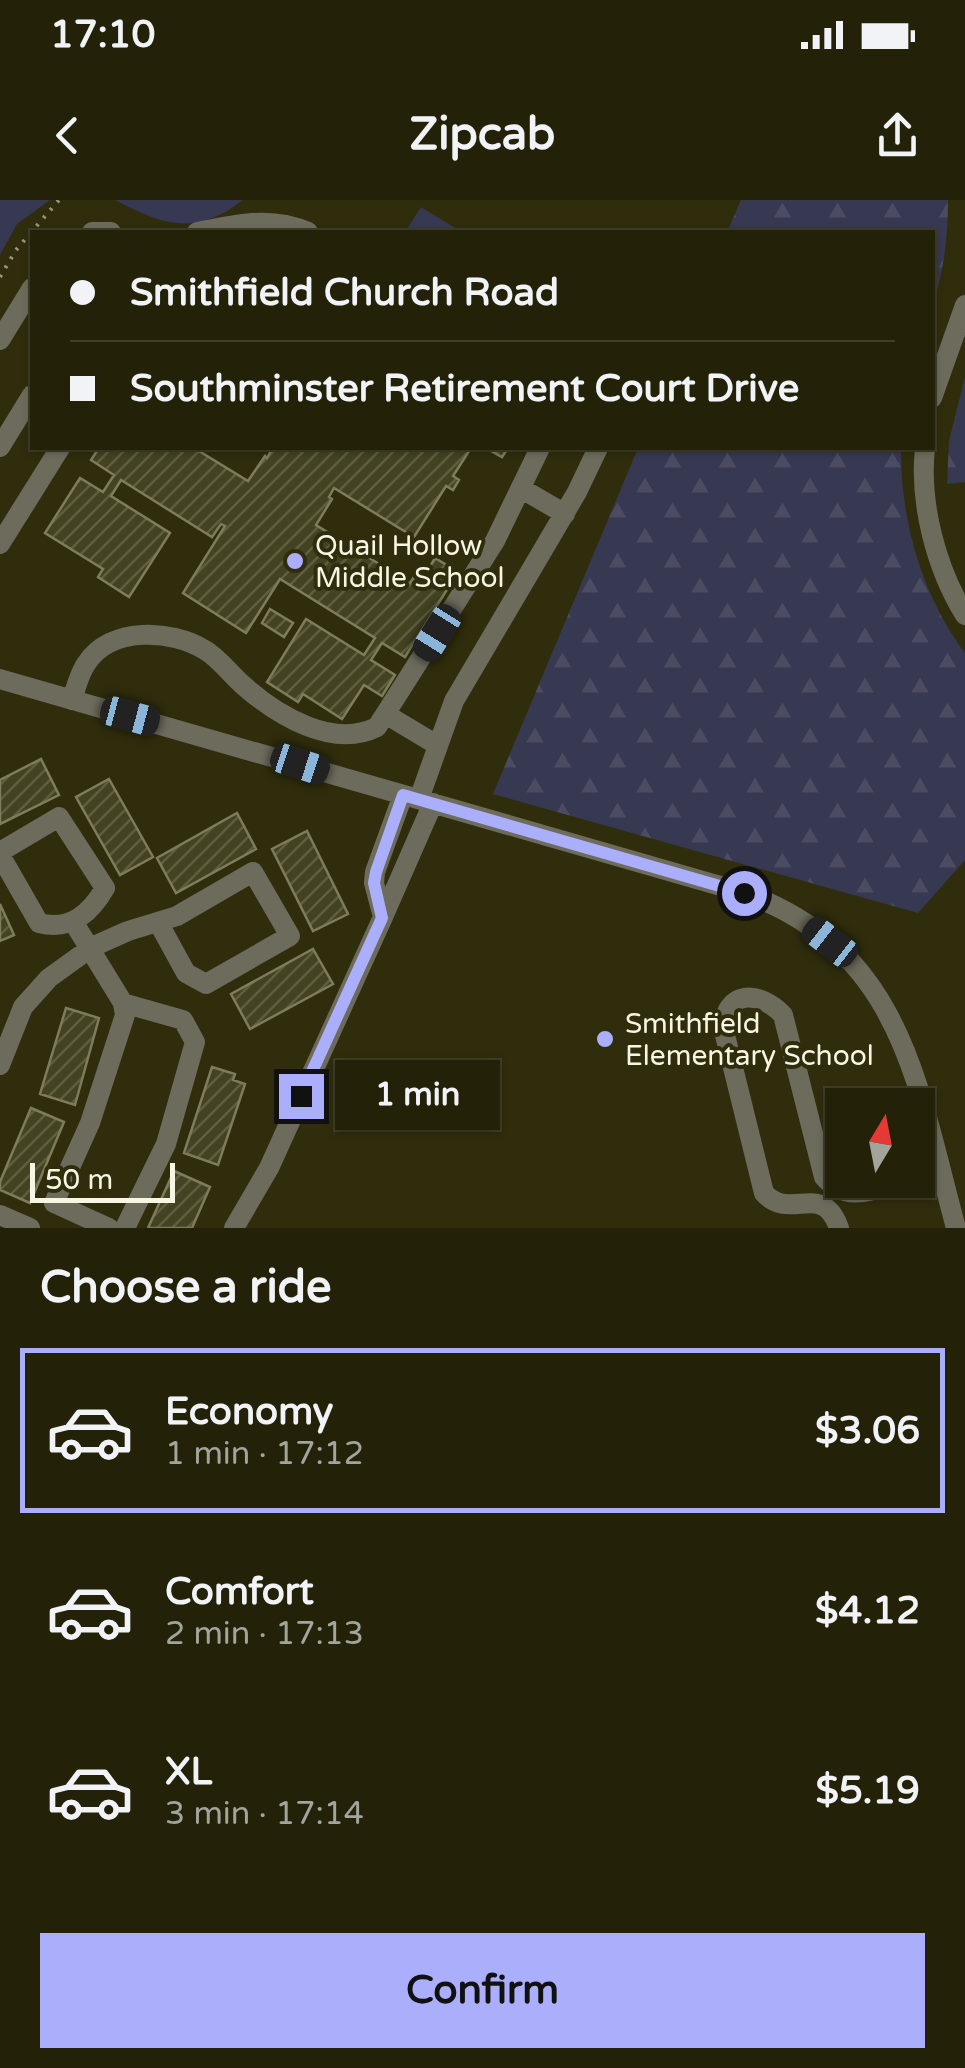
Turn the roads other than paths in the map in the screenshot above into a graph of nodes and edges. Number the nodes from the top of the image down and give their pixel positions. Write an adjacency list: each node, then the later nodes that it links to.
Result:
1 (207, 230): 2 (street)
2 (302, 230)
3 (30, 291): 5 (street)
4 (965, 305): 6 (street)
5 (0, 340)
6 (935, 390)
7 (30, 398): 8 (street)
8 (0, 447)
9 (59, 450): 15 (street)
10 (539, 450): 13 (street)
11 (597, 450): 14 (street)
12 (925, 450): 16 (street)
13 (522, 489): 14 (street); 19 (street)
14 (564, 514): 20 (street)
15 (0, 544)
16 (965, 616)
17 (0, 679): 18 (street)
18 (72, 700): 19 (street); 21 (street)
19 (386, 715): 20 (street)
20 (437, 744): 21 (street)
21 (418, 799): 23 (street); 23 (street); 29 (street)
22 (0, 854): 25 (street); 25 (street)
23 (382, 918): 36 (street)
24 (158, 922): 24 (street); 26 (street)
25 (74, 923): 26 (street)
26 (92, 947): 27 (street); 28 (street)
27 (123, 1002): 34 (street); 35 (street)
28 (2, 1056)
29 (940, 1171): 30 (street); 38 (street)
30 (935, 1172)
31 (825, 1178): 37 (street)
32 (0, 1214): 33 (street)
33 (30, 1228)
34 (109, 1228)
35 (125, 1228)
36 (234, 1228)
37 (838, 1228)
38 (956, 1228)

